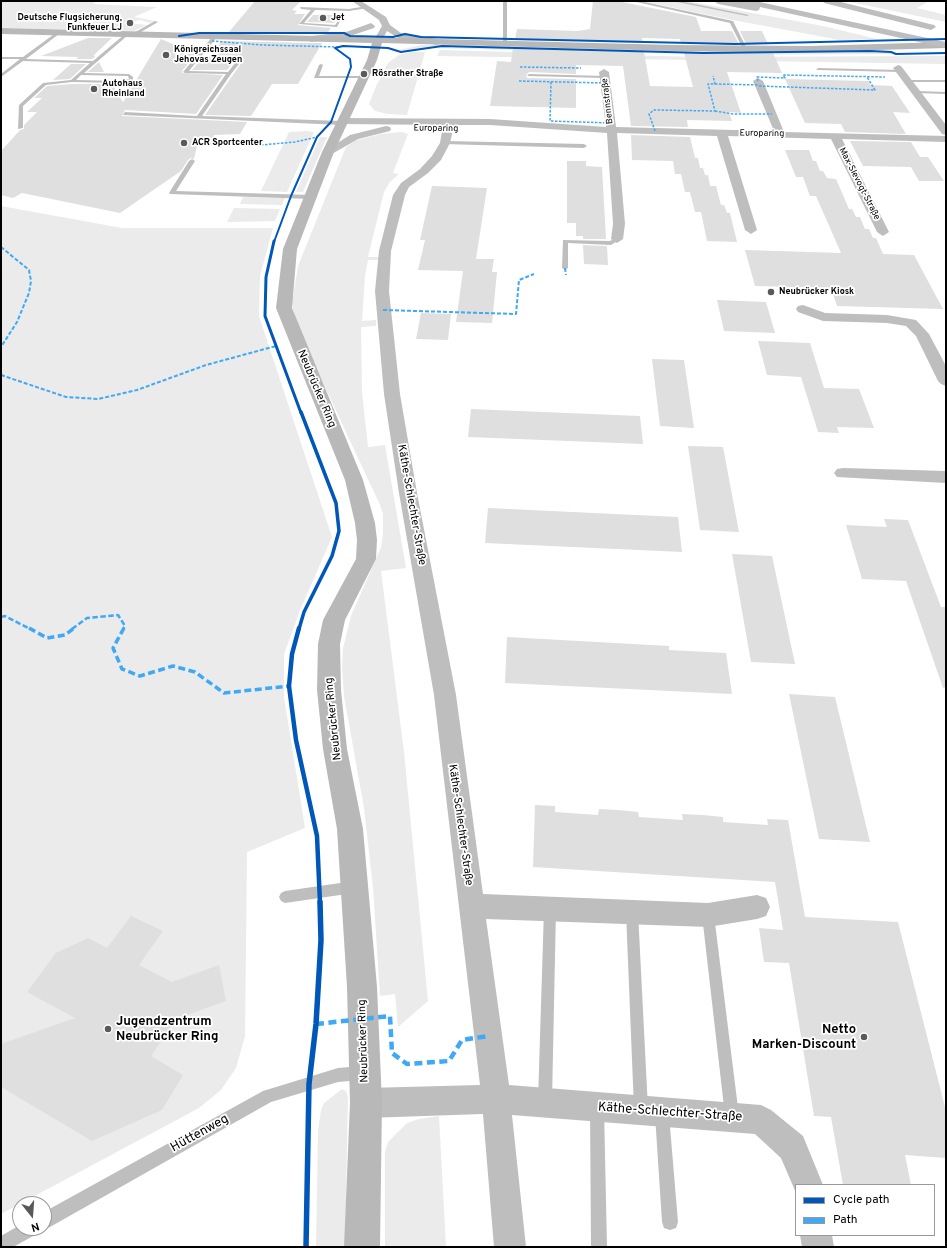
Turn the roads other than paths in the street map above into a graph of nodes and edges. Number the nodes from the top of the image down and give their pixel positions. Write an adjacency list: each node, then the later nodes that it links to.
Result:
1 (356, 1): 12 (street)
2 (505, 1): 33 (lane)
3 (634, 1): 37 (lane)
4 (674, 1): 17 (lane)
5 (718, 1): 24 (highway)
6 (743, 1): 24 (highway)
7 (780, 1): 27 (highway)
8 (827, 1): 22 (highway)
9 (307, 3): 11 (lane)
10 (319, 4): 11 (lane)
11 (313, 7): 13 (lane); 14 (lane); 19 (lane)
12 (367, 7): 14 (lane); 15 (street)
13 (301, 8)
14 (349, 10): 16 (lane)
15 (376, 14): 20 (street); 21 (street)
16 (344, 16)
17 (747, 16)
18 (156, 22): 26 (lane)
19 (339, 22)
20 (371, 26): 29 (street); 30 (street)
21 (386, 26): 31 (street); 32 (street)
22 (946, 30)
23 (1, 32): 25 (main road)
24 (883, 32): 34 (highway)
25 (56, 33): 26 (main road); 40 (lane)
26 (129, 35): 28 (main road); 43 (lane)
27 (946, 35)
28 (215, 37): 29 (main road); 47 (lane)
29 (311, 39): 30 (main road); 38 (main road)
30 (365, 40): 31 (main road); 38 (main road)
31 (378, 40): 32 (main road); 42 (main road, Neubrücker Ring)
32 (437, 42): 33 (main road); 42 (main road)
33 (505, 44): 37 (main road)
34 (946, 45): 35 (main road)
35 (835, 48): 36 (main road); 37 (main road)
36 (946, 48)
37 (744, 49)
38 (357, 57): 50 (main road)
39 (1, 58): 40 (lane)
40 (23, 59): 43 (lane); 52 (lane)
41 (240, 59): 47 (lane)
42 (372, 60): 50 (main road, Neubrücker Ring)
43 (94, 62): 48 (lane)
44 (321, 65): 50 (lane)
45 (818, 69): 46 (lane)
46 (899, 70): 55 (street)
47 (229, 73): 61 (lane)
48 (80, 74): 53 (lane); 53 (lane)
49 (604, 74): 51 (lane); 66 (street, Bennstraße)
50 (364, 75): 59 (main road, Neubrücker Ring)
51 (529, 75)
52 (1, 76)
53 (72, 81): 64 (lane)
54 (758, 81): 70 (street)
55 (909, 81): 56 (lane); 57 (street)
56 (946, 82)
57 (918, 92): 58 (lane); 68 (street)
58 (946, 92)
59 (359, 106): 62 (street, Europaring); 63 (main road, Neubrücker Ring)
60 (125, 114): 61 (lane)
61 (199, 117): 63 (lane)
62 (399, 122): 63 (street, Europaring); 67 (street, Europaring)
63 (341, 123): 65 (street, Europaring); 74 (main road, Neubrücker Ring)
64 (20, 128)
65 (390, 128): 67 (street, Europaring); 74 (street, Europaring)
66 (611, 130): 67 (street, Europaring); 69 (street, Europaring); 79 (street, Bennstraße)
67 (447, 132): 73 (lane); 87 (street, Käthe-Schlechter-Straße)
68 (946, 132)
69 (722, 134): 70 (street, Europaring); 77 (street)
70 (780, 134): 71 (street, Europaring)
71 (835, 136): 72 (street, Europaring); 78 (street, Max-Slevogt-Straße)
72 (946, 139)
73 (584, 146)
74 (328, 152): 76 (main road, Neubrücker Ring)
75 (192, 161): 76 (lane)
76 (311, 197): 85 (main road, Neubrücker Ring)
77 (751, 230)
78 (884, 232)
79 (617, 239): 80 (lane)
80 (565, 268)
81 (803, 309): 82 (street)
82 (946, 381)
83 (842, 473): 84 (street)
84 (946, 477)
85 (354, 888): 86 (lane); 92 (main road, Neubrücker Ring)
86 (285, 897)
87 (471, 906): 89 (street); 93 (street, Käthe-Schlechter-Straße)
88 (757, 907): 91 (street)
89 (550, 909): 90 (street); 95 (lane)
90 (632, 912): 91 (street); 97 (lane)
91 (708, 915): 98 (lane)
92 (365, 1073): 94 (main road, Neubrücker Ring); 100 (lane, Hüttenweg)
93 (496, 1099): 94 (street, Käthe-Schlechter-Straße); 95 (street, Käthe-Schlechter-Straße); 106 (street, Käthe-Schlechter-Straße)
94 (366, 1103): 105 (main road, Neubrücker Ring)
95 (545, 1103): 96 (street, Käthe-Schlechter-Straße)
96 (597, 1108): 97 (street, Käthe-Schlechter-Straße); 107 (lane)
97 (652, 1112): 98 (street, Käthe-Schlechter-Straße); 101 (lane)
98 (732, 1118): 99 (street, Käthe-Schlechter-Straße)
99 (808, 1184)
100 (52, 1217)
101 (670, 1222)
102 (17, 1236): 104 (lane)
103 (816, 1236): 108 (street)
104 (1, 1245)
105 (362, 1247)
106 (510, 1247)
107 (599, 1247)
108 (818, 1247)

